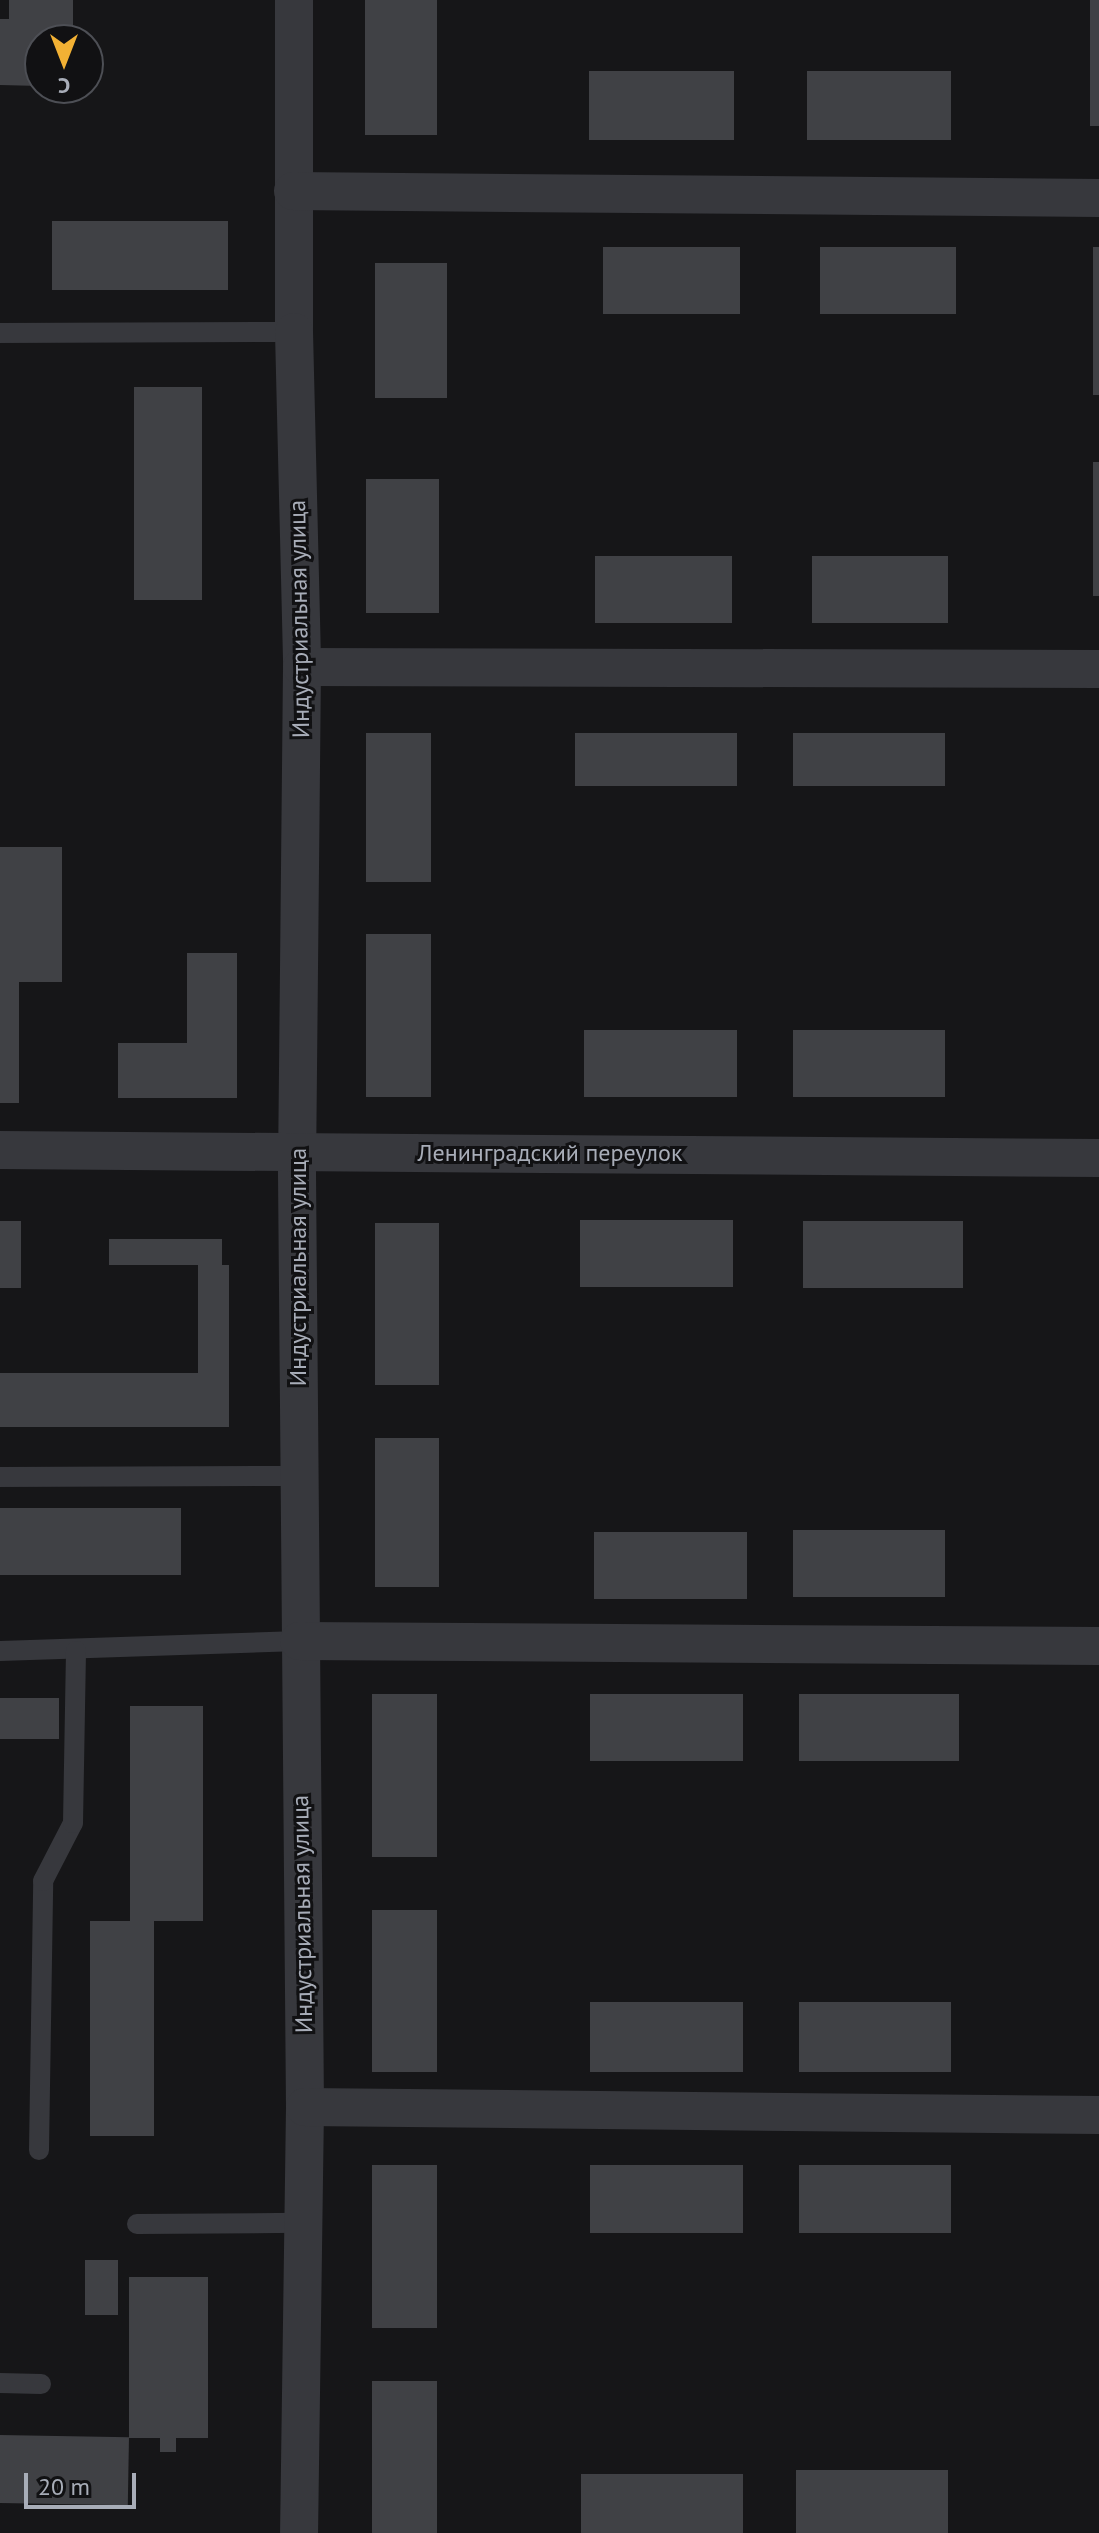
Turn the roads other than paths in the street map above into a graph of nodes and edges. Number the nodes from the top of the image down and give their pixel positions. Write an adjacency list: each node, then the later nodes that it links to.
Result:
1 (294, 0): 2 (street, Индустриальная улица)
2 (293, 191): 3 (street); 4 (street, Индустриальная улица)
3 (1099, 198)
4 (294, 332): 5 (lane); 6 (street, Индустриальная улица)
5 (0, 333)
6 (302, 667): 7 (street); 9 (street, Индустриальная улица)
7 (1099, 669)
8 (0, 1150): 9 (street, Ленинградский переулок)
9 (297, 1151): 10 (street, Ленинградский переулок); 11 (street, Индустриальная улица)
10 (1099, 1158)
11 (298, 1476): 12 (lane); 13 (street, Индустриальная улица)
12 (0, 1477)
13 (299, 1641): 14 (street); 16 (lane); 17 (street, Индустриальная улица)
14 (1099, 1646)
15 (0, 1651): 16 (lane)
16 (76, 1651): 19 (lane)
17 (305, 2107): 18 (street); 20 (street, Индустриальная улица)
18 (1099, 2115)
19 (39, 2150)
20 (300, 2223): 21 (lane); 24 (street, Индустриальная улица)
21 (137, 2224)
22 (0, 2383): 23 (lane)
23 (41, 2384)
24 (299, 2533)

